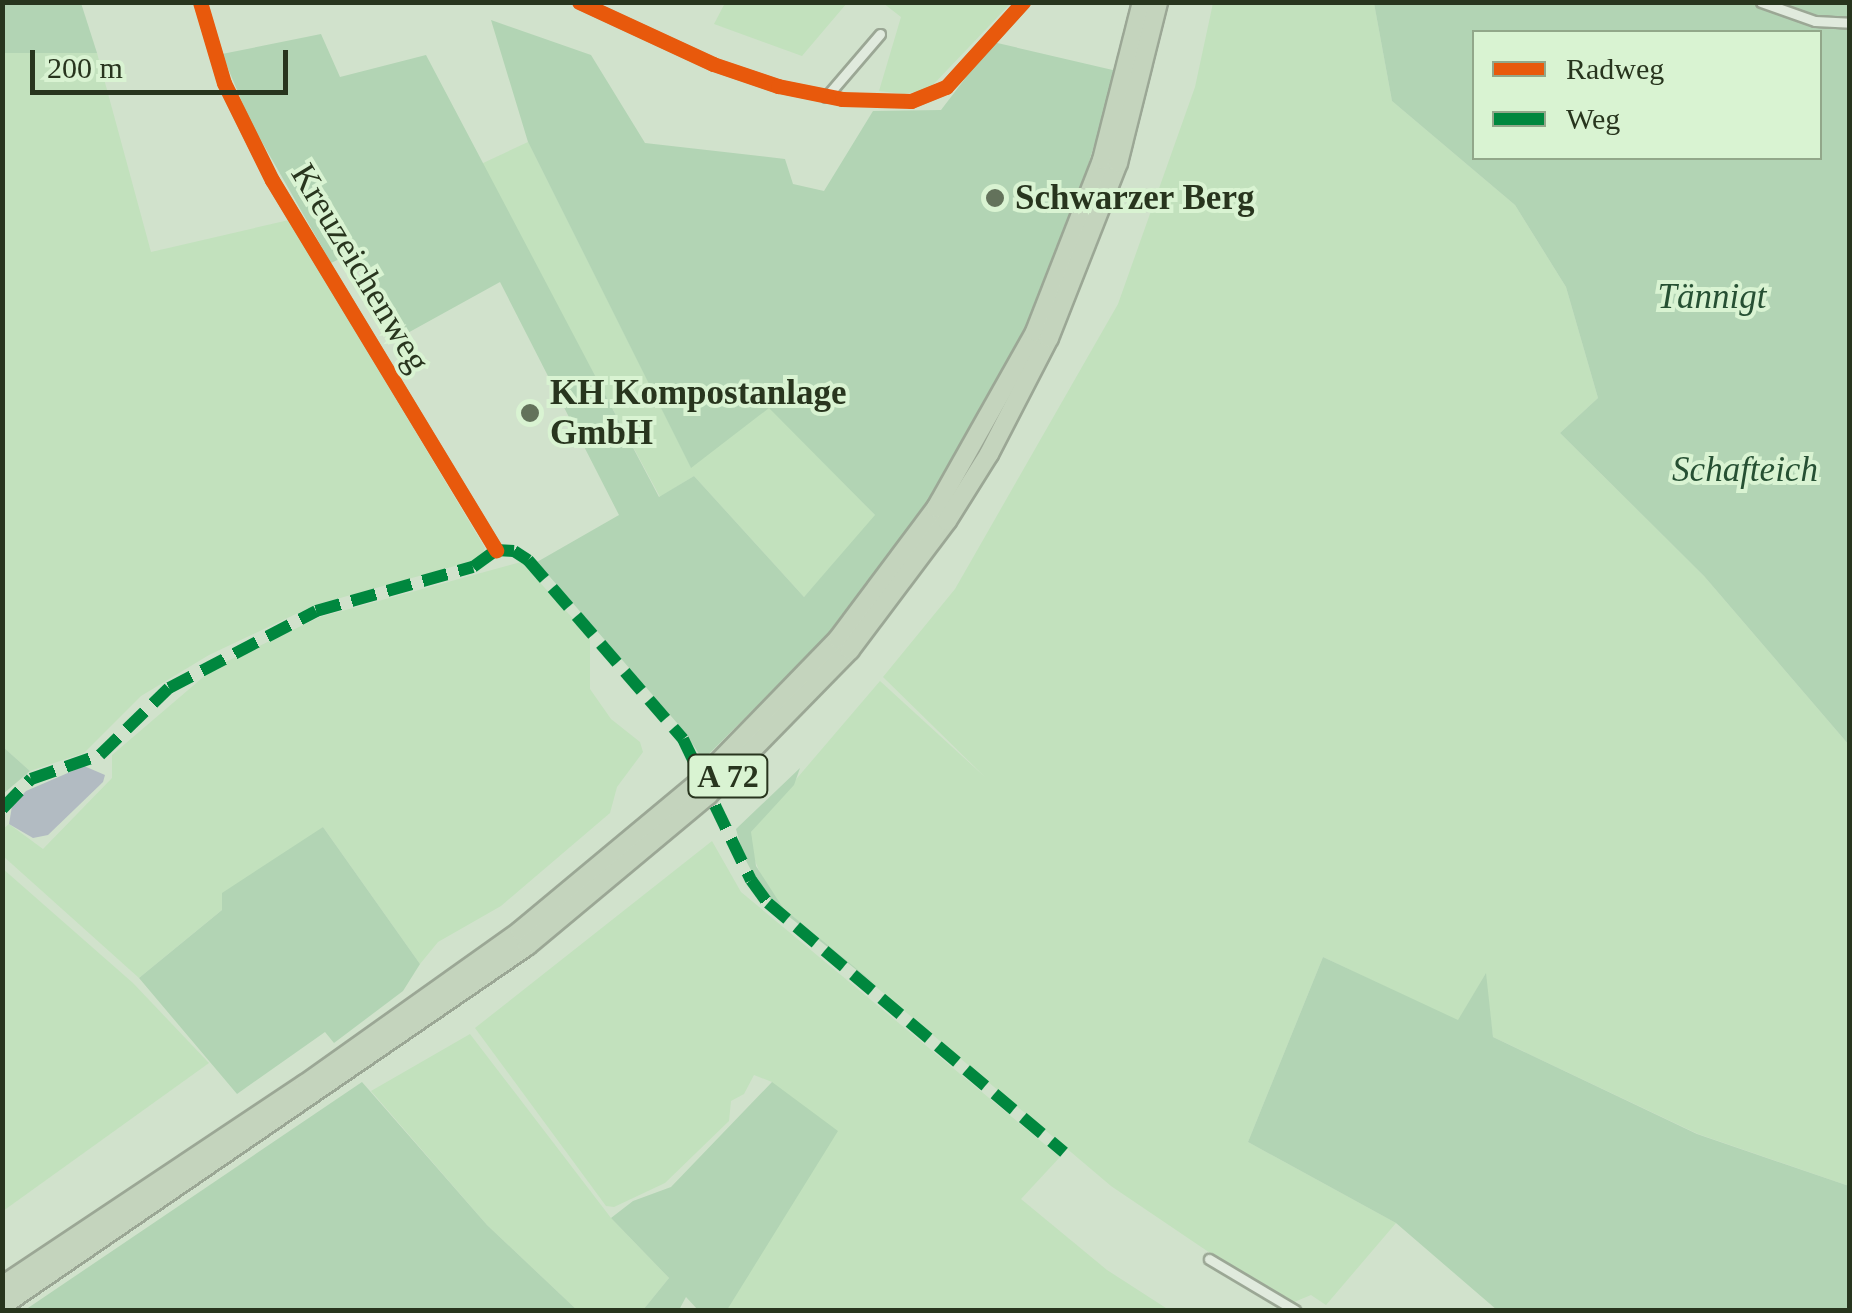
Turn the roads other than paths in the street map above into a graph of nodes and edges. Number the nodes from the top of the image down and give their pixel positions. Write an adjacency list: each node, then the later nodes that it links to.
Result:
1 (200, 2): 10 (street, Kreuzeichenweg)
2 (579, 2): 9 (street)
3 (1024, 2): 9 (street)
4 (1142, 2): 12 (highway, A 72)
5 (1158, 2): 13 (highway, A 72)
6 (1761, 2): 7 (street)
7 (1850, 23)
8 (880, 34): 9 (street)
9 (826, 96)
10 (496, 550)
11 (1209, 1259): 14 (street)
12 (2, 1286)
13 (2, 1306)
14 (1295, 1310)

